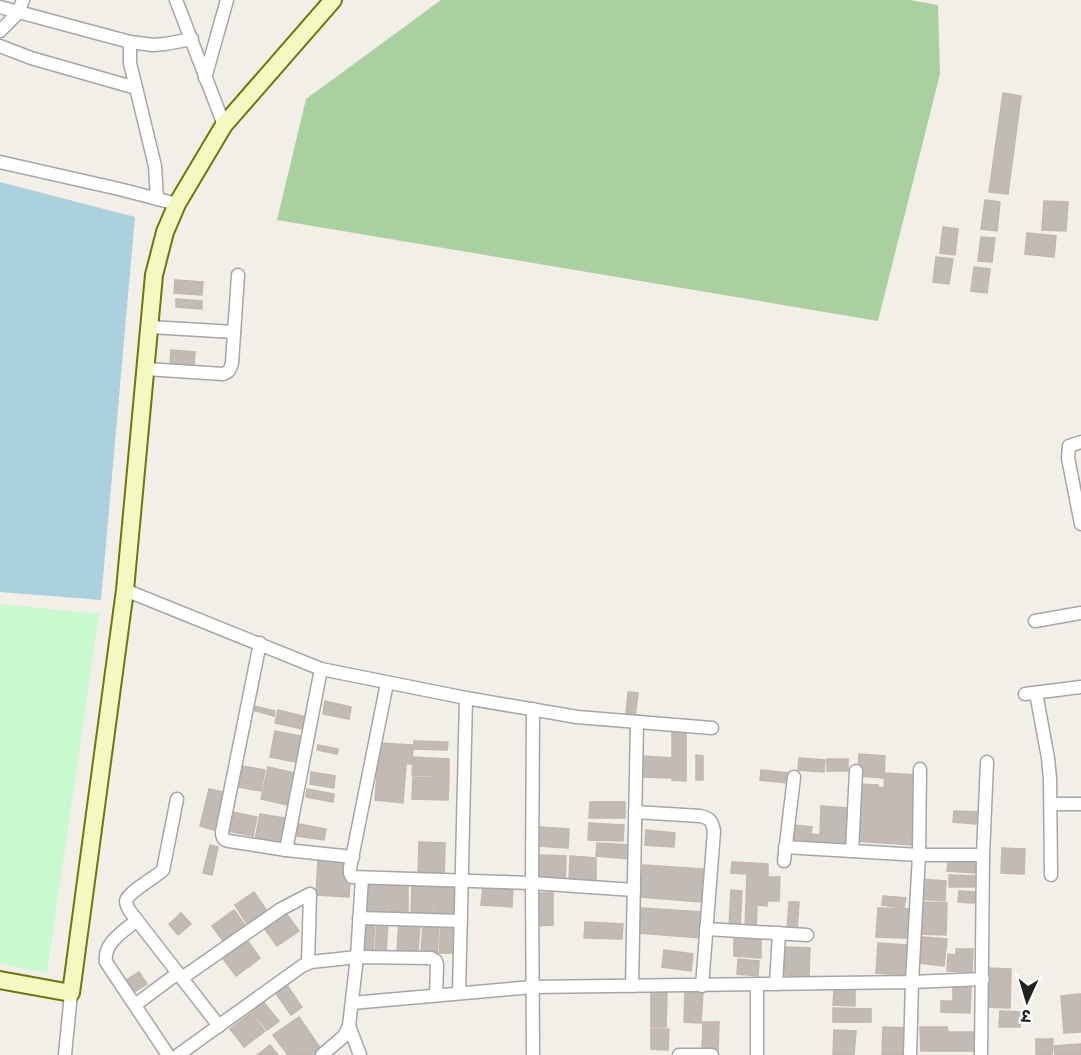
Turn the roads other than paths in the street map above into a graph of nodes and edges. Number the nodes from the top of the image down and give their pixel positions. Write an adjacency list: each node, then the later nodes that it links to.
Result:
1 (23, 0): 6 (street)
2 (176, 0): 8 (street)
3 (228, 0): 11 (street)
4 (333, 0): 13 (main road)
5 (0, 7): 6 (street)
6 (18, 13): 7 (street); 9 (street)
7 (0, 31)
8 (192, 39): 9 (street); 11 (street)
9 (130, 42): 12 (street)
10 (0, 46): 12 (street)
11 (205, 78): 13 (street)
12 (136, 88): 15 (street)
13 (224, 125): 16 (main road)
14 (0, 162): 15 (street)
15 (157, 199): 16 (street)
16 (177, 204): 18 (main road)
17 (238, 275): 19 (street)
18 (150, 327): 19 (street); 20 (main road)
19 (234, 332): 20 (street)
20 (146, 369): 23 (main road)
21 (1081, 442): 22 (street)
22 (1081, 524)
23 (125, 590): 26 (street); 71 (main road)
24 (1081, 614): 25 (street)
25 (1035, 621)
26 (260, 643): 27 (street); 43 (street)
27 (321, 669): 28 (street); 43 (street)
28 (387, 683): 30 (street); 47 (street)
29 (1081, 687): 39 (street)
30 (466, 698): 31 (street); 51 (street)
31 (533, 709): 32 (street); 52 (street)
32 (637, 722): 33 (street); 41 (street)
33 (712, 728)
34 (987, 762): 46 (street)
35 (920, 769): 45 (street)
36 (855, 771): 44 (street)
37 (794, 777): 42 (street)
38 (177, 799): 55 (street)
39 (1051, 804): 40 (street); 49 (street)
40 (1081, 804)
41 (635, 812): 53 (street); 57 (street)
42 (785, 847): 44 (street); 48 (street)
43 (286, 850): 47 (street)
44 (852, 851): 45 (street)
45 (919, 855): 46 (street); 65 (street)
46 (983, 855): 63 (street)
47 (352, 857): 50 (street)
48 (784, 861)
49 (1051, 875)
50 (362, 878): 51 (street); 54 (street)
51 (462, 880): 52 (street); 56 (street)
52 (532, 883): 53 (street); 70 (street)
53 (634, 890): 68 (street)
54 (359, 918): 56 (street); 60 (street)
55 (137, 920): 62 (street); 75 (street)
56 (461, 921): 72 (street)
57 (706, 929): 58 (street); 69 (street)
58 (779, 933): 59 (street); 67 (street)
59 (807, 935)
60 (357, 957): 61 (street); 73 (street); 74 (street)
61 (308, 963): 62 (street); 76 (street)
62 (180, 975): 75 (street); 76 (street)
63 (982, 979): 65 (street); 88 (street)
64 (0, 980): 71 (main road)
65 (912, 982): 67 (street); 87 (street)
66 (757, 984): 67 (street); 69 (street); 86 (street)
67 (776, 984)
68 (632, 986): 69 (street); 70 (street)
69 (702, 986)
70 (532, 987): 72 (street); 83 (street)
71 (70, 993): 78 (street)
72 (459, 993): 73 (street)
73 (436, 995): 74 (street)
74 (352, 1003): 77 (street)
75 (135, 1005): 79 (street)
76 (219, 1026): 80 (street)
77 (349, 1026): 81 (street); 82 (street)
78 (65, 1055)
79 (168, 1055)
80 (178, 1055)
81 (322, 1055)
82 (360, 1055)
83 (533, 1055)
84 (679, 1055): 85 (street)
85 (712, 1055)
86 (757, 1055)
87 (910, 1055)
88 (981, 1055)

